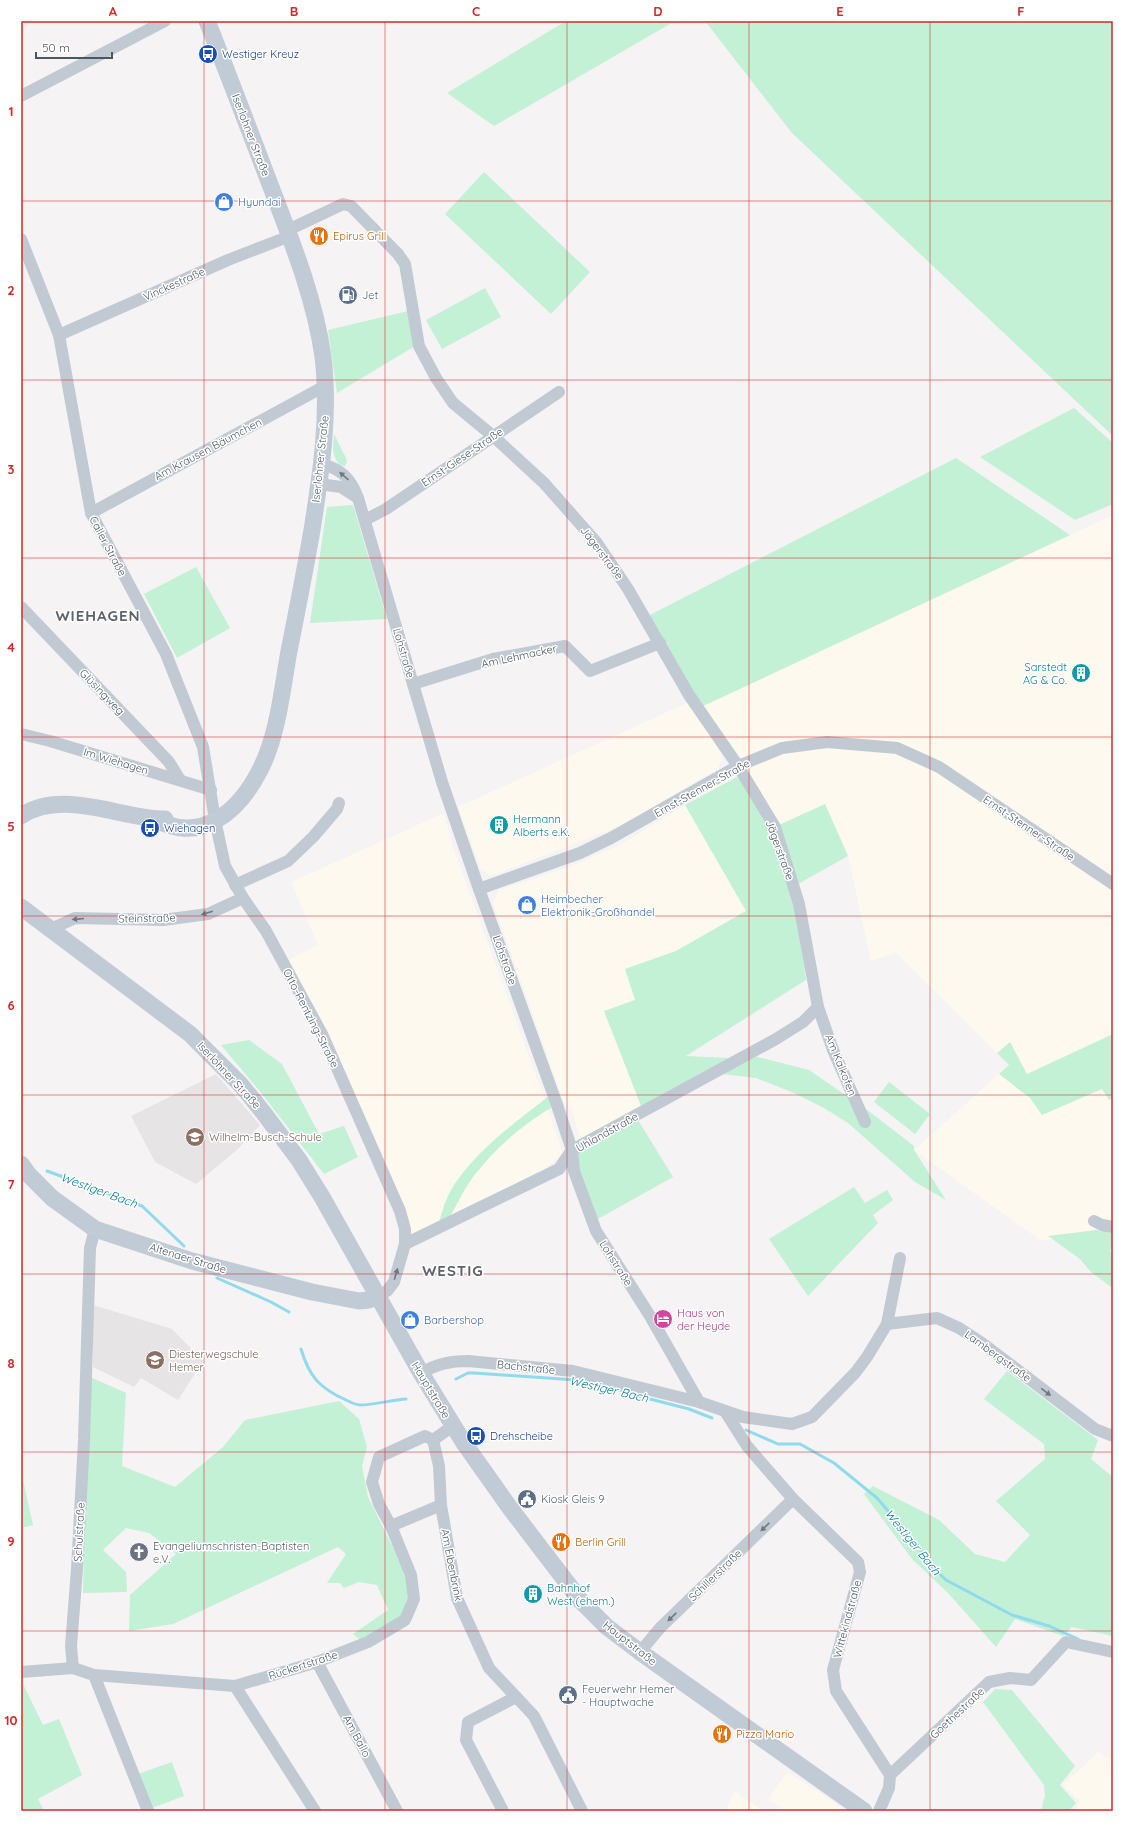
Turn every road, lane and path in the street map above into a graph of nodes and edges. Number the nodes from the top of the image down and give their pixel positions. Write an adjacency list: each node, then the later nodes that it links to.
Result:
1 (165, 21): 3 (street)
2 (207, 21): 4 (main road, Iserlohner Straße)
3 (21, 96)
4 (289, 233): 6 (street, Vinckestraße); 7 (main road, Iserlohner Straße); 9 (street, Jägerstraße)
5 (21, 239): 6 (street, Caller Straße)
6 (59, 335): 13 (street, Caller Straße)
7 (325, 386): 10 (main road, Iserlohner Straße); 13 (street, Am Krausen Bäumchen)
8 (559, 392): 9 (street, Ernst-Giese-Straße)
9 (493, 436): 14 (street, Ernst-Giese-Straße); 16 (street, Jägerstraße)
10 (322, 464): 11 (main road, Iserlohner Straße); 12 (street, Lohstraße, one-way to 10)
11 (319, 484): 12 (street); 24 (main road, Iserlohner Straße)
12 (358, 498): 14 (street, Lohstraße)
13 (91, 513): 21 (street, Caller Straße)
14 (365, 520): 17 (street, Lohstraße)
15 (21, 607): 20 (street, Glüsingweg)
16 (660, 643): 17 (street, Am Lehmacker); 19 (street, Jägerstraße)
17 (413, 684): 27 (street, Lohstraße)
18 (21, 734): 20 (street, Im Wiehagen)
19 (738, 766): 25 (street, Ernst-Stenner-Straße); 27 (street, Ernst-Stenner-Straße); 31 (street, Jägerstraße)
20 (180, 780): 21 (street, Im Wiehagen)
21 (211, 790): 24 (street, Caller Straße)
22 (339, 803): 26 (street)
23 (21, 816): 24 (main road)
24 (215, 820): 26 (street, Otto-Rentzing-Straße)
25 (1113, 884)
26 (235, 885): 28 (street, Otto-Rentzing-Straße)
27 (479, 889): 33 (street, Lohstraße)
28 (243, 898): 30 (street, Steinstraße, one-way to 30); 38 (street, Otto-Rentzing-Straße)
29 (21, 907): 30 (main road, Iserlohner Straße)
30 (50, 929): 40 (main road, Iserlohner Straße)
31 (818, 1007): 32 (street, Am Kalkofen); 33 (street, Uhlandstraße)
32 (865, 1122)
33 (572, 1150): 38 (street, Uhlandstraße); 43 (street, Lohstraße)
34 (21, 1164): 37 (main road, Altenaer Straße)
35 (1094, 1221): 36 (street)
36 (1113, 1227)
37 (95, 1229): 40 (main road, Altenaer Straße); 54 (street, Schulstraße)
38 (405, 1244): 40 (street, one-way to 38)
39 (900, 1258): 41 (street)
40 (377, 1296): 42 (main road, Hauptstraße)
41 (887, 1324): 44 (street); 46 (street, Lambergstraße, one-way to 46)
42 (420, 1373): 43 (street, Bachstraße); 45 (main road, Hauptstraße)
43 (699, 1402): 44 (street, Bachstraße)
44 (725, 1411): 48 (street, Wittekindstraße)
45 (453, 1426): 47 (street); 51 (main road, Hauptstraße)
46 (1113, 1436)
47 (433, 1440): 49 (street, Am Eibenbrink); 50 (street, Rückertstraße)
48 (793, 1500): 51 (street, Schillerstraße, one-way to 51); 59 (street, Wittekindstraße)
49 (441, 1505): 50 (street); 58 (street, Am Eibenbrink)
50 (391, 1526): 53 (street, Rückertstraße)
51 (640, 1652): 65 (main road, Hauptstraße)
52 (1113, 1652): 59 (street, Goethestraße)
53 (317, 1662): 57 (street, Rückertstraße); 62 (street, Am Ballo)
54 (73, 1668): 55 (street); 56 (street)
55 (21, 1672)
56 (94, 1675): 57 (street, Rückertstraße); 60 (street)
57 (235, 1686): 61 (street)
58 (516, 1697): 63 (street); 64 (street, Am Eibenbrink)
59 (890, 1775): 66 (street)
60 (148, 1811)
61 (315, 1811)
62 (397, 1811)
63 (503, 1811)
64 (582, 1811)
65 (864, 1811)
66 (879, 1811)

